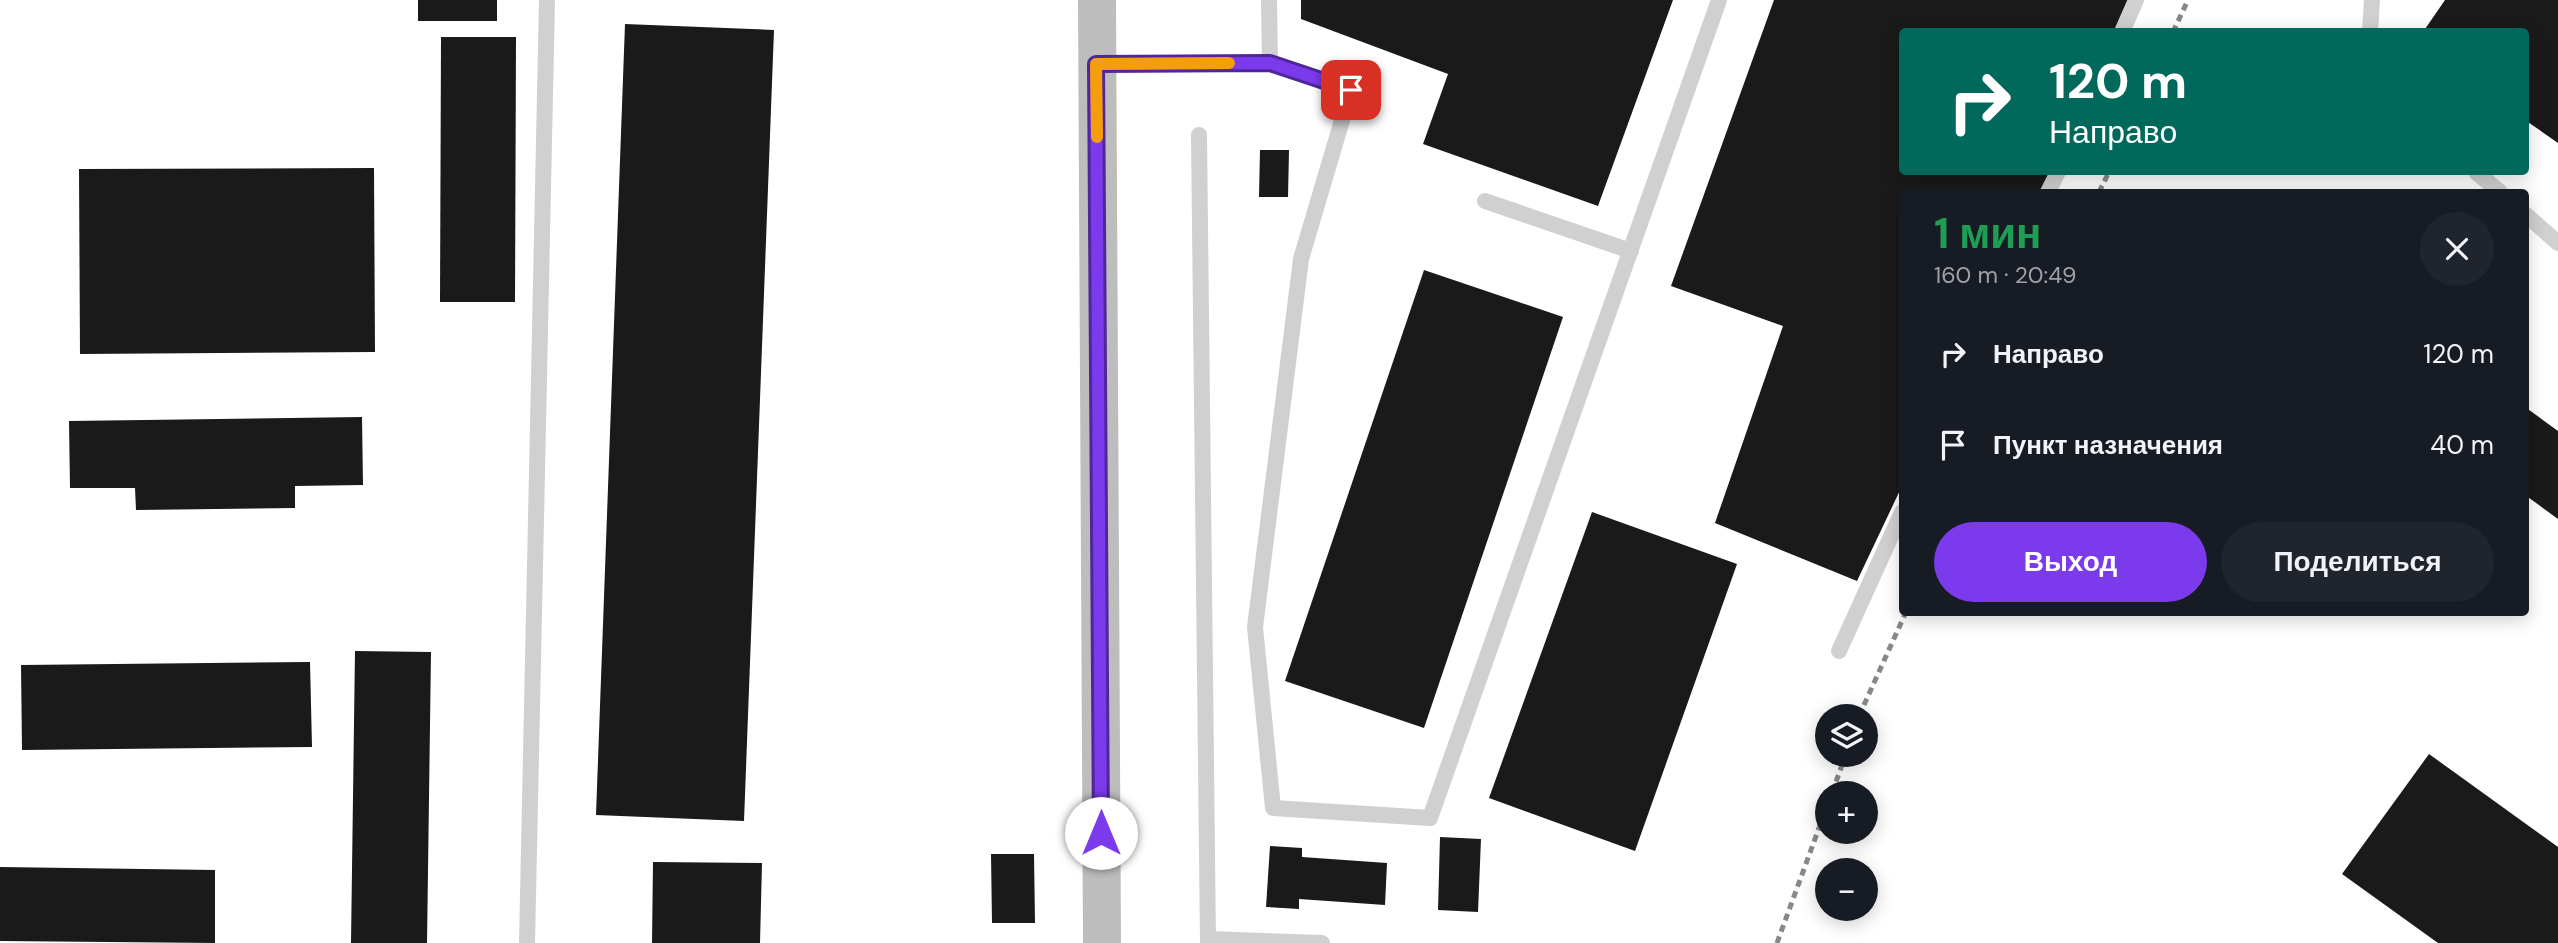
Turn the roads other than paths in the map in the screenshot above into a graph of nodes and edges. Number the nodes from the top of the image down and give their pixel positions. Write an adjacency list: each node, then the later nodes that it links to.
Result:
1 (547, 0): 21 (lane)
2 (1097, 0): 10 (main road)
3 (1269, 0): 9 (lane)
4 (1719, 0): 17 (lane)
5 (2136, 0): 7 (lane)
6 (2372, 0): 8 (lane)
7 (2124, 28)
8 (2370, 28)
9 (1270, 63): 10 (lane); 17 (lane)
10 (1096, 64): 22 (main road)
11 (1199, 135): 20 (lane)
12 (2480, 175): 13 (lane)
13 (2496, 189)
14 (1485, 201): 17 (lane)
15 (2529, 218): 16 (lane)
16 (2558, 243)
17 (1631, 250)
18 (1899, 519): 19 (lane)
19 (1839, 651)
20 (1208, 941): 23 (lane)
21 (527, 943)
22 (1102, 943)
23 (1320, 943)

